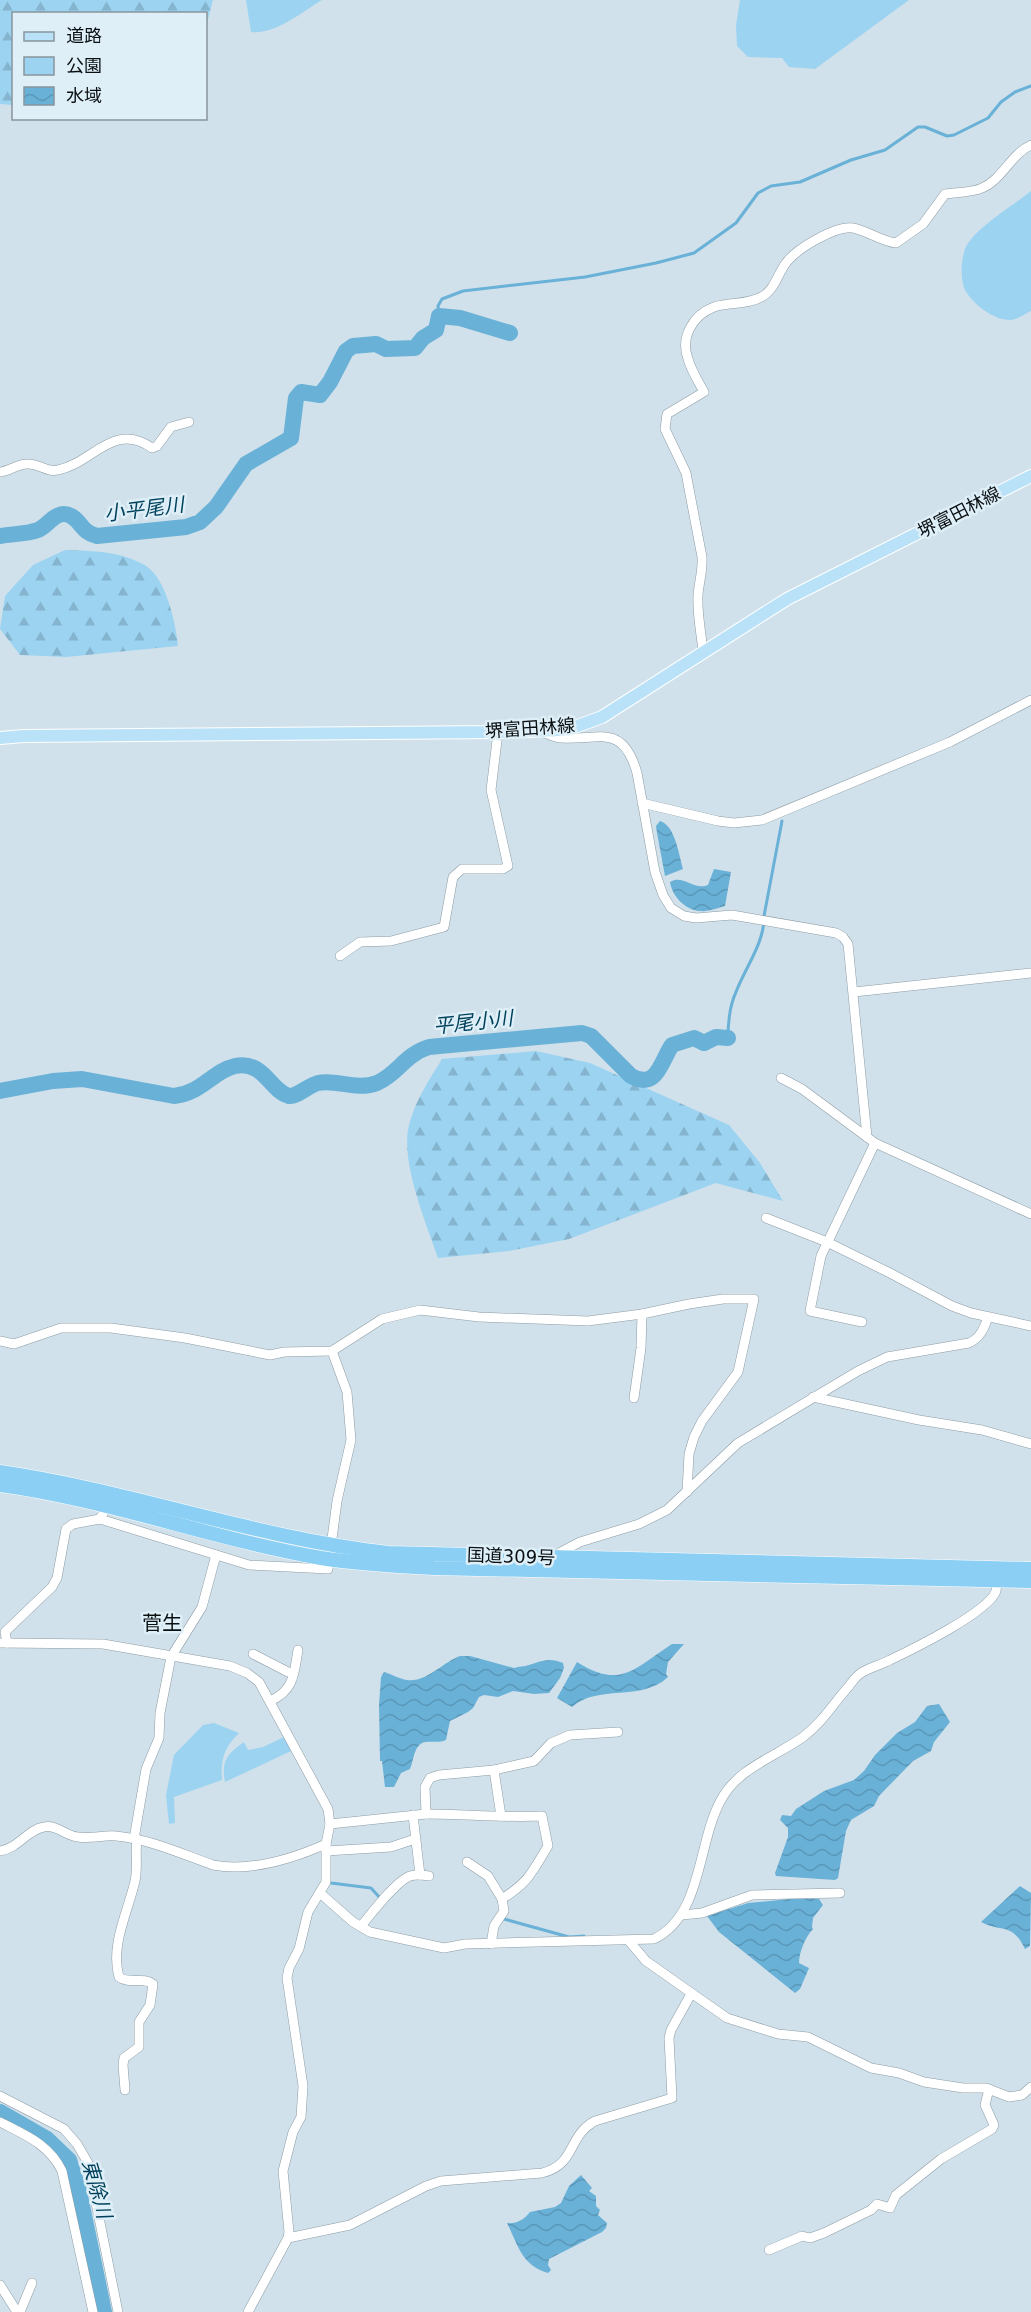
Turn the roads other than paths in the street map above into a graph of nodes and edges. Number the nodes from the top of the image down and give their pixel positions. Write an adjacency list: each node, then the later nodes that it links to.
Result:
1 (1031, 146): 5 (street)
2 (189, 422): 3 (street)
3 (0, 472)
4 (1031, 476): 5 (main road, 堺富田林線)
5 (704, 651): 7 (main road, 堺富田林線)
6 (1031, 700): 10 (street)
7 (541, 731): 8 (main road, 堺富田林線); 10 (street)
8 (498, 732): 9 (main road, 堺富田林線); 11 (street)
9 (1, 738)
10 (642, 803): 13 (street)
11 (340, 956)
12 (1031, 973): 13 (street)
13 (854, 992): 15 (street)
14 (781, 1078): 15 (street)
15 (871, 1140): 16 (street); 18 (street)
16 (1031, 1214)
17 (766, 1218): 18 (street)
18 (827, 1242): 20 (street); 21 (street)
19 (642, 1314): 24 (street); 26 (street); 30 (street)
20 (988, 1317): 22 (street); 25 (street)
21 (862, 1322)
22 (1031, 1326)
23 (0, 1341): 24 (street)
24 (332, 1352): 33 (street)
25 (813, 1397): 27 (street); 30 (street)
26 (634, 1398)
27 (1031, 1444)
28 (0, 1472): 33 (highway, 国道309号)
29 (0, 1485): 31 (highway, 国道309号)
30 (687, 1492): 35 (street)
31 (107, 1506): 32 (street); 33 (highway, 国道309号)
32 (100, 1519): 34 (street); 39 (street)
33 (332, 1552): 34 (street); 35 (highway, 国道309号); 37 (highway, 国道309号)
34 (216, 1555): 41 (street)
35 (555, 1558): 37 (highway, 国道309号)
36 (1031, 1569): 37 (highway, 国道309号)
37 (996, 1574): 38 (highway, 国道309号); 59 (street)
38 (1031, 1581)
39 (3, 1643): 41 (street)
40 (298, 1650): 44 (street)
41 (171, 1657): 43 (street); 51 (street)
42 (288, 1672): 43 (street)
43 (254, 1678): 44 (street)
44 (270, 1701): 50 (street)
45 (618, 1732): 46 (street)
46 (494, 1770): 47 (street); 49 (street)
47 (426, 1814): 48 (street); 49 (street)
48 (413, 1815): 50 (street); 52 (street)
49 (501, 1816): 58 (street)
50 (330, 1824): 53 (street)
51 (136, 1839): 53 (street); 54 (street); 66 (street)
52 (415, 1839): 53 (street); 60 (street)
53 (326, 1848): 56 (street)
54 (0, 1851)
55 (467, 1862): 58 (street)
56 (320, 1893): 60 (street); 69 (street)
57 (840, 1893): 59 (street)
58 (502, 1899): 62 (street)
59 (682, 1915): 61 (street)
60 (361, 1926): 62 (street)
61 (629, 1941): 62 (street); 63 (street)
62 (491, 1944)
63 (691, 1994): 65 (street); 69 (street)
64 (1031, 2087): 65 (street)
65 (989, 2089): 70 (street)
66 (125, 2090)
67 (0, 2096): 75 (street)
68 (0, 2122): 74 (street)
69 (288, 2238): 76 (street)
70 (769, 2250)
71 (32, 2283): 73 (street)
72 (0, 2285): 73 (street)
73 (18, 2312)
74 (93, 2312)
75 (118, 2312)
76 (248, 2312)

